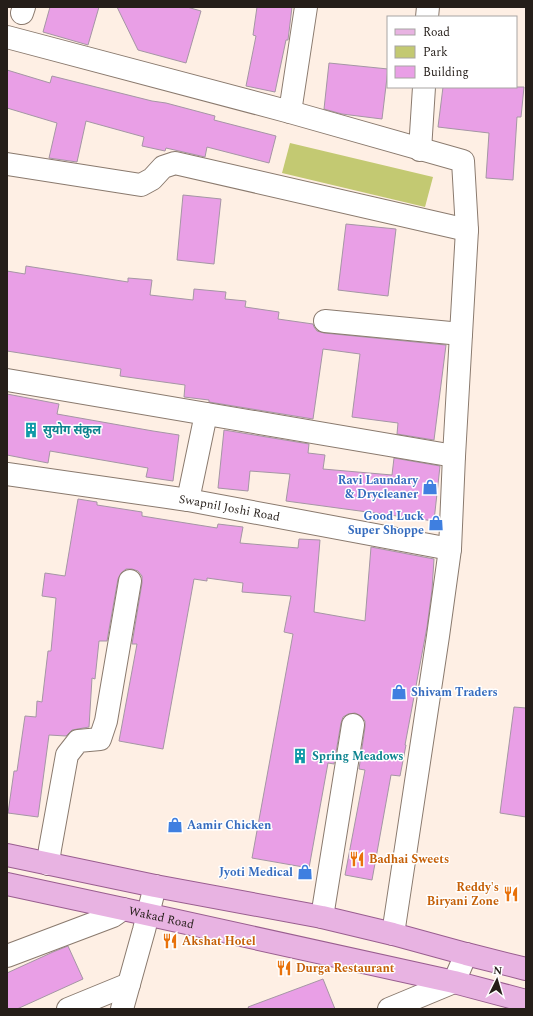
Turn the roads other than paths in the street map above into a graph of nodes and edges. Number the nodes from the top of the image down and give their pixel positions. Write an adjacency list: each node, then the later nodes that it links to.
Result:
1 (306, 7): 4 (street)
2 (7, 36): 4 (street)
3 (424, 88): 5 (street)
4 (290, 112): 5 (street)
5 (420, 150): 7 (street)
6 (7, 164): 7 (street)
7 (467, 230): 9 (street)
8 (326, 321): 9 (street)
9 (461, 334): 12 (street)
10 (7, 380): 11 (street)
11 (206, 414): 12 (street); 14 (street)
12 (454, 456): 15 (street)
13 (7, 474): 14 (street, Swapnil Joshi Road)
14 (188, 500): 15 (street, Swapnil Joshi Road)
15 (450, 550): 25 (street)
16 (130, 581): 19 (street)
17 (353, 725): 24 (street)
18 (7, 855): 19 (main road)
19 (48, 864): 21 (main road)
20 (7, 884): 22 (main road, Wakad Road)
21 (155, 886): 23 (street); 24 (main road)
22 (123, 909): 23 (main road, Wakad Road); 27 (street)
23 (148, 914): 29 (main road, Wakad Road); 30 (street)
24 (322, 917): 25 (main road)
25 (393, 934): 26 (main road)
26 (466, 954): 28 (main road); 29 (street)
27 (7, 956)
28 (526, 969)
29 (454, 982): 31 (main road, Wakad Road); 34 (street)
30 (129, 984): 32 (street); 33 (street)
31 (526, 1002)
32 (68, 1009)
33 (122, 1009)
34 (389, 1009)

